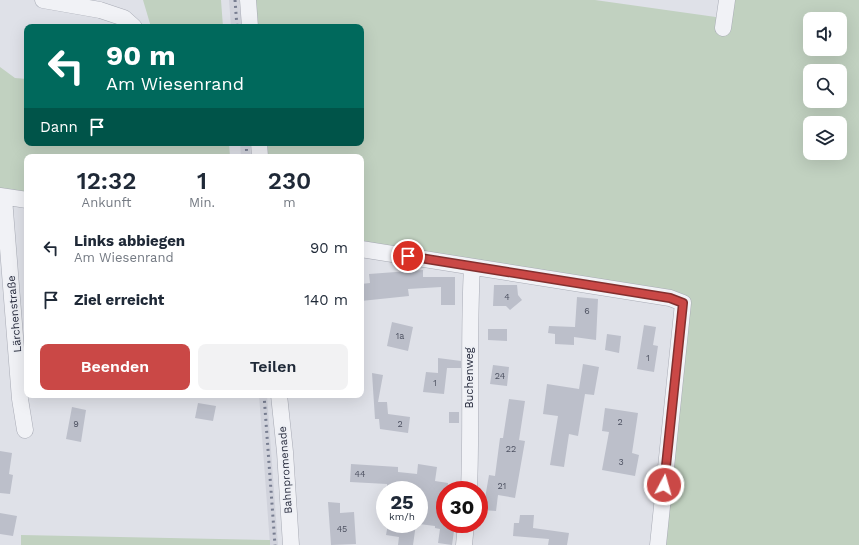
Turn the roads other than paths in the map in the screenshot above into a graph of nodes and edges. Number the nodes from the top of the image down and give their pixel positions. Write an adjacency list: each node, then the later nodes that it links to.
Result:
1 (43, 0): 4 (street)
2 (248, 0): 5 (street)
3 (727, 0): 6 (street)
4 (131, 24)
5 (250, 24)
6 (723, 28)
7 (2, 197): 8 (street); 12 (street, Lärchenstraße)
8 (24, 200)
9 (364, 249): 10 (street)
10 (472, 267): 13 (street, Buchenweg); 17 (street)
11 (279, 398): 15 (street, Bahnpromenade)
12 (25, 430)
13 (469, 481)
14 (465, 533): 16 (street)
15 (291, 545)
16 (464, 545)
17 (658, 545)

